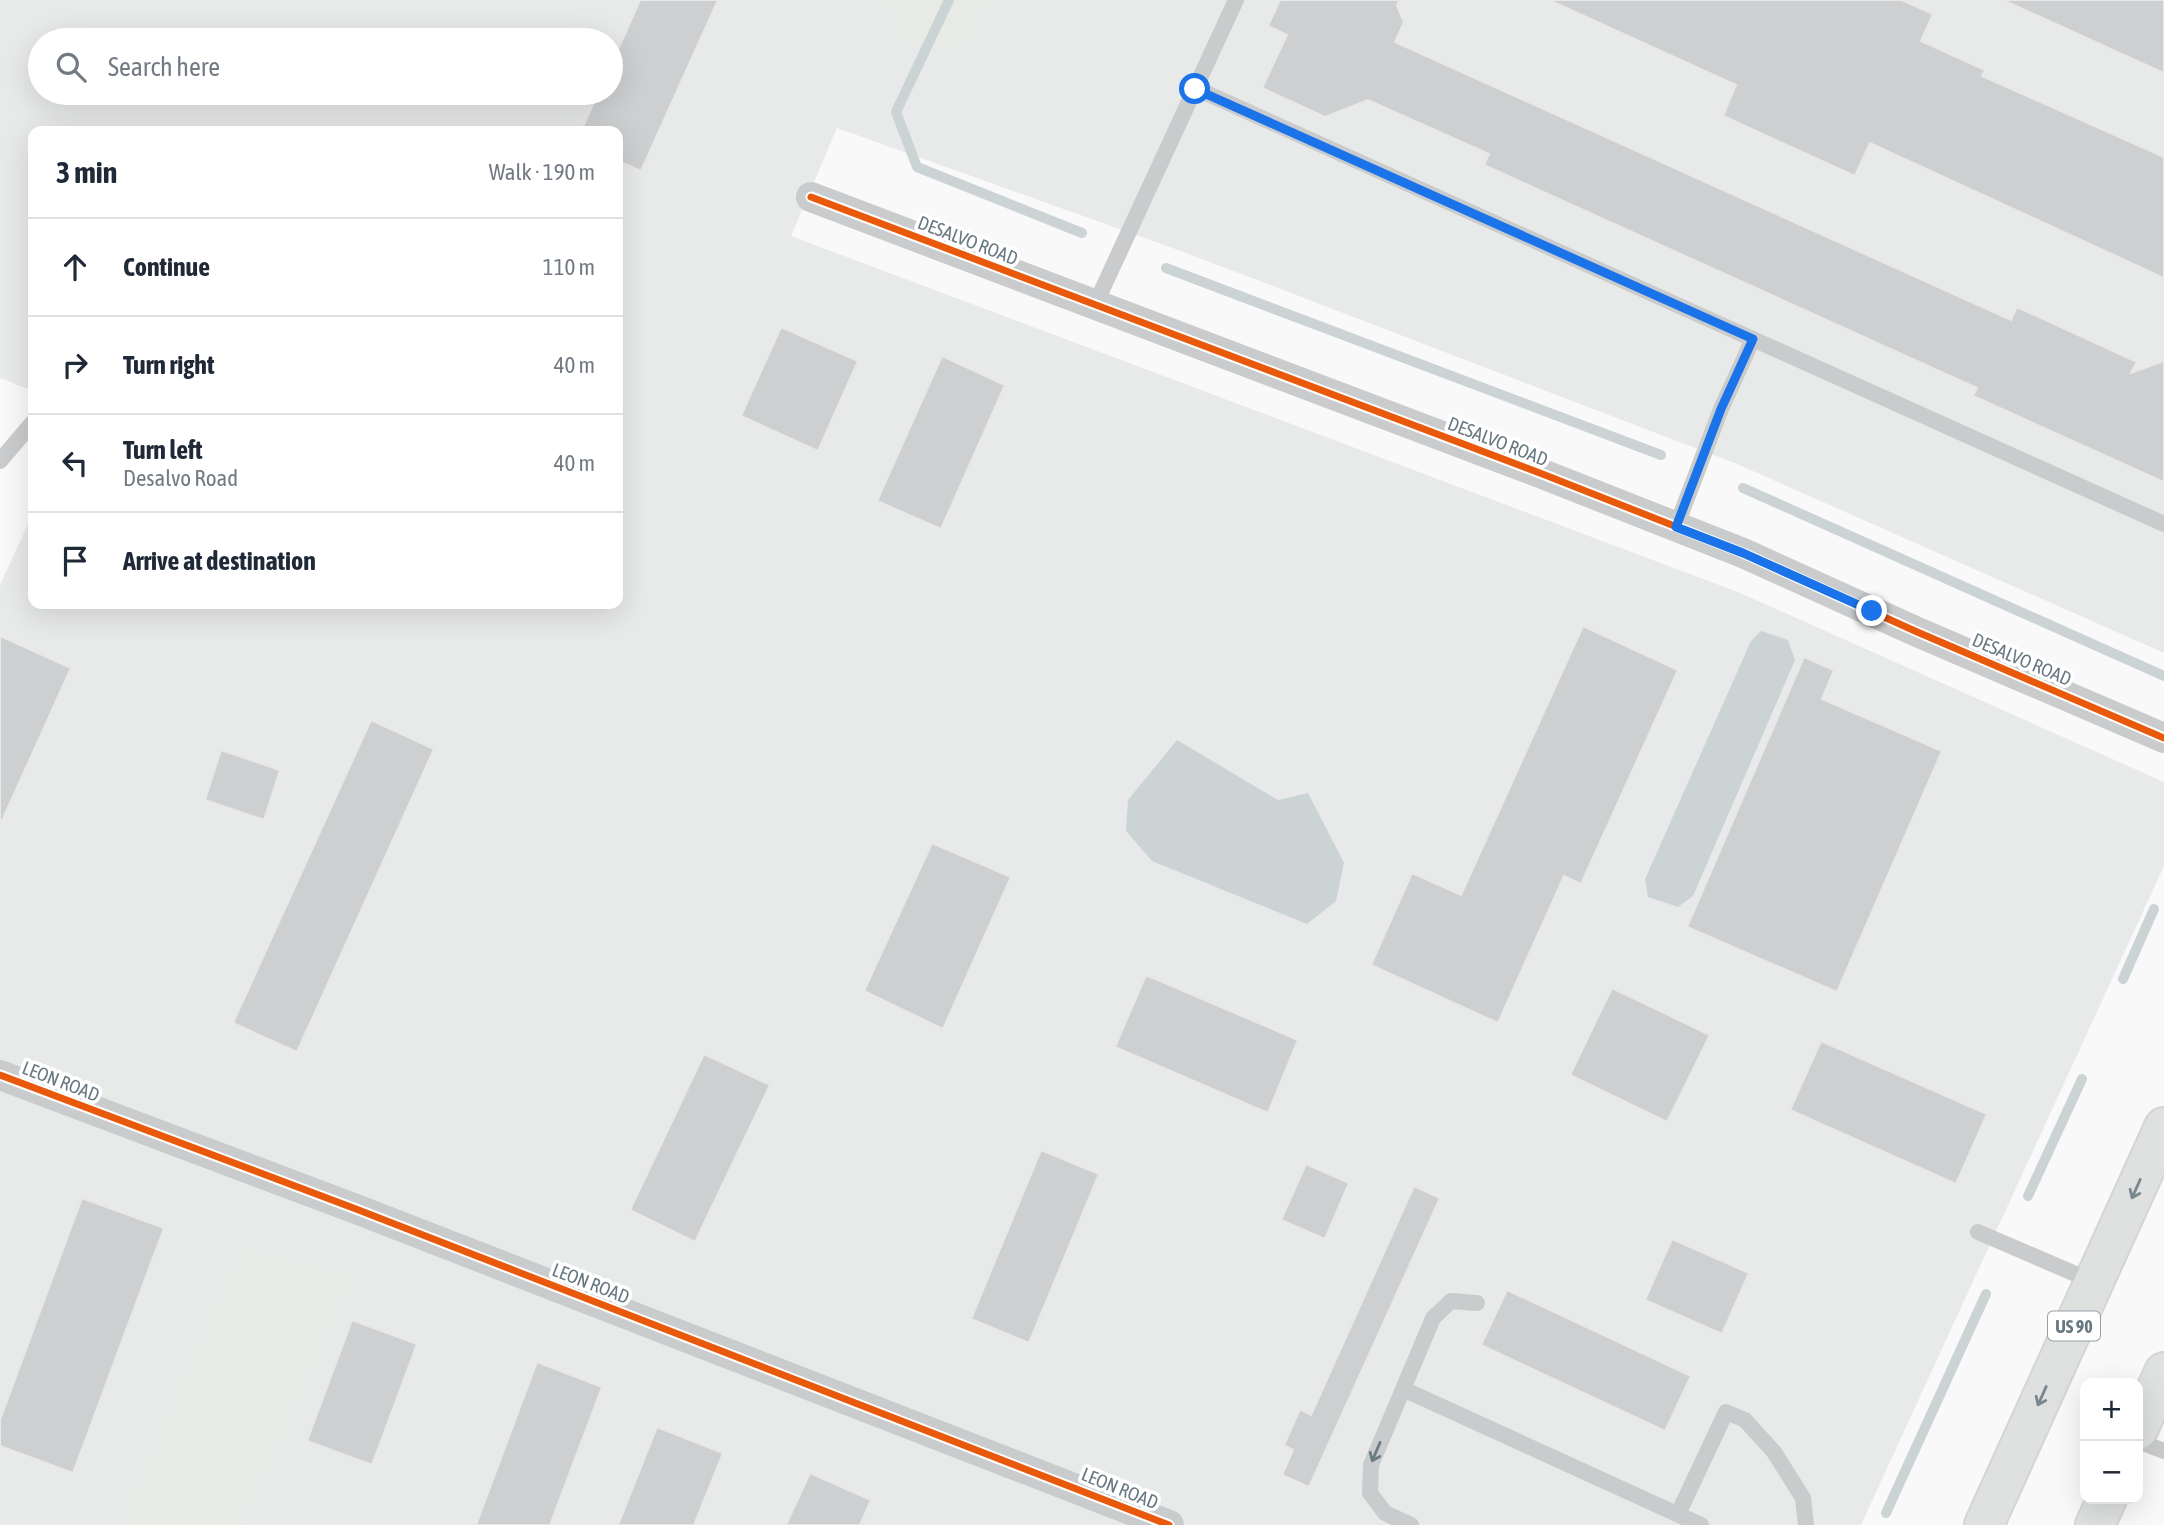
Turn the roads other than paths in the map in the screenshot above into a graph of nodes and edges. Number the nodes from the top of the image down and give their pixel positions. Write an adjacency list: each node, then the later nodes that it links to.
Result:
1 (1236, 0): 2 (lane)
2 (1195, 89): 4 (lane); 5 (lane)
3 (811, 197): 4 (street, DESALVO ROAD)
4 (1095, 305): 9 (street, DESALVO ROAD)
5 (1753, 339): 8 (lane); 9 (lane)
6 (28, 428): 7 (lane)
7 (0, 461)
8 (2164, 524)
9 (1676, 527): 10 (street, DESALVO ROAD)
10 (2164, 738)
11 (0, 1075): 23 (street, LEON ROAD)
12 (2164, 1127): 14 (highway, US 90, one-way to 14)
13 (1978, 1232): 14 (lane)
14 (2094, 1282): 27 (highway, US 90, one-way to 27)
15 (1477, 1303): 17 (lane)
16 (2164, 1372): 18 (highway)
17 (1403, 1389): 22 (lane); 24 (lane, one-way to 24)
18 (2143, 1419)
19 (2143, 1443): 20 (lane)
20 (2164, 1451)
21 (2105, 1504): 28 (highway)
22 (1678, 1514): 25 (lane); 26 (lane)
23 (1169, 1525)
24 (1410, 1525)
25 (1701, 1525)
26 (1806, 1525)
27 (1984, 1525)
28 (2095, 1525)

